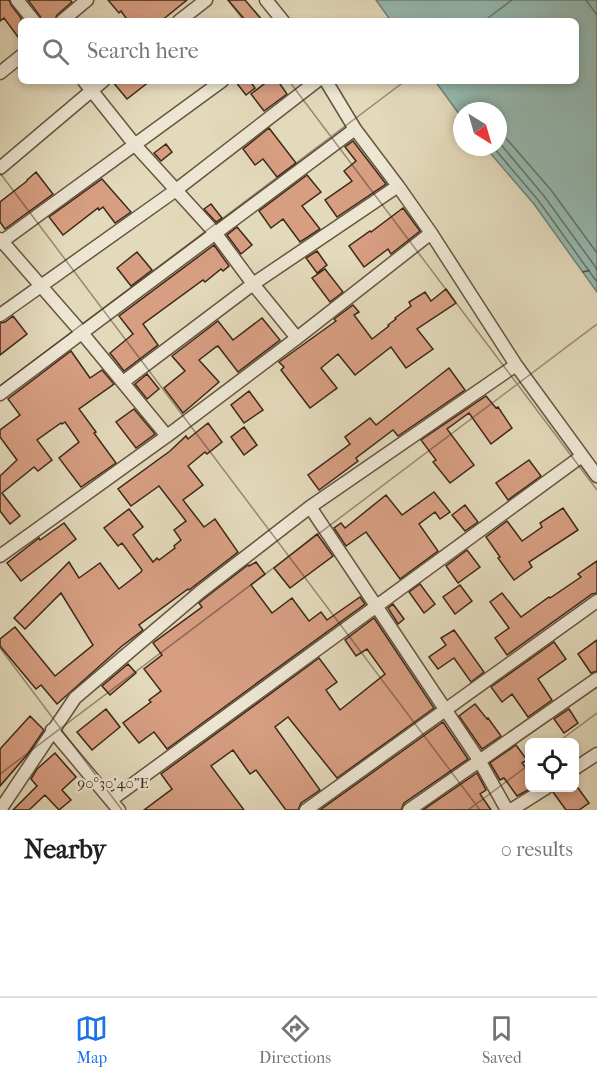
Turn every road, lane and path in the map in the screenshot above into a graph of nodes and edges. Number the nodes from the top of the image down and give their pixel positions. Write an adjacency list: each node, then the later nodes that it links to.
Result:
1 (17, 0): 5 (street)
2 (87, 0): 6 (street)
3 (206, 0): 7 (street)
4 (266, 0): 8 (street)
5 (32, 18)
6 (66, 18)
7 (183, 18)
8 (281, 18)
9 (18, 58): 10 (street)
10 (0, 72)
11 (218, 84): 16 (street)
12 (313, 84): 19 (street)
13 (328, 84): 15 (street)
14 (88, 86): 16 (street); 17 (street)
15 (355, 129): 18 (street); 21 (street)
16 (135, 145): 19 (street); 22 (street)
17 (0, 168)
18 (398, 186): 20 (street); 23 (street)
19 (176, 189): 21 (street); 24 (street)
20 (431, 233): 27 (street); 28 (street)
21 (216, 234): 23 (street); 26 (street)
22 (1, 241): 24 (street)
23 (253, 284): 27 (street); 29 (street)
24 (40, 285): 25 (street); 26 (street)
25 (0, 315)
26 (82, 333): 29 (street); 30 (street)
27 (297, 338): 31 (street)
28 (516, 365): 32 (street); 34 (street)
29 (123, 382): 31 (street)
30 (0, 394)
31 (166, 435): 35 (street)
32 (582, 456): 33 (street); 37 (street)
33 (597, 477)
34 (310, 507): 37 (street); 40 (street)
35 (0, 556)
36 (597, 601): 39 (street)
37 (376, 607): 39 (street); 45 (street)
38 (597, 679): 42 (street)
39 (444, 709): 42 (street); 47 (street)
40 (52, 730): 45 (street); 46 (street)
41 (597, 754): 43 (street)
42 (479, 760): 48 (street); 49 (street)
43 (579, 766)
44 (539, 792): 49 (street)
45 (115, 805)
46 (0, 810)
47 (306, 810)
48 (409, 810)
49 (509, 810)

